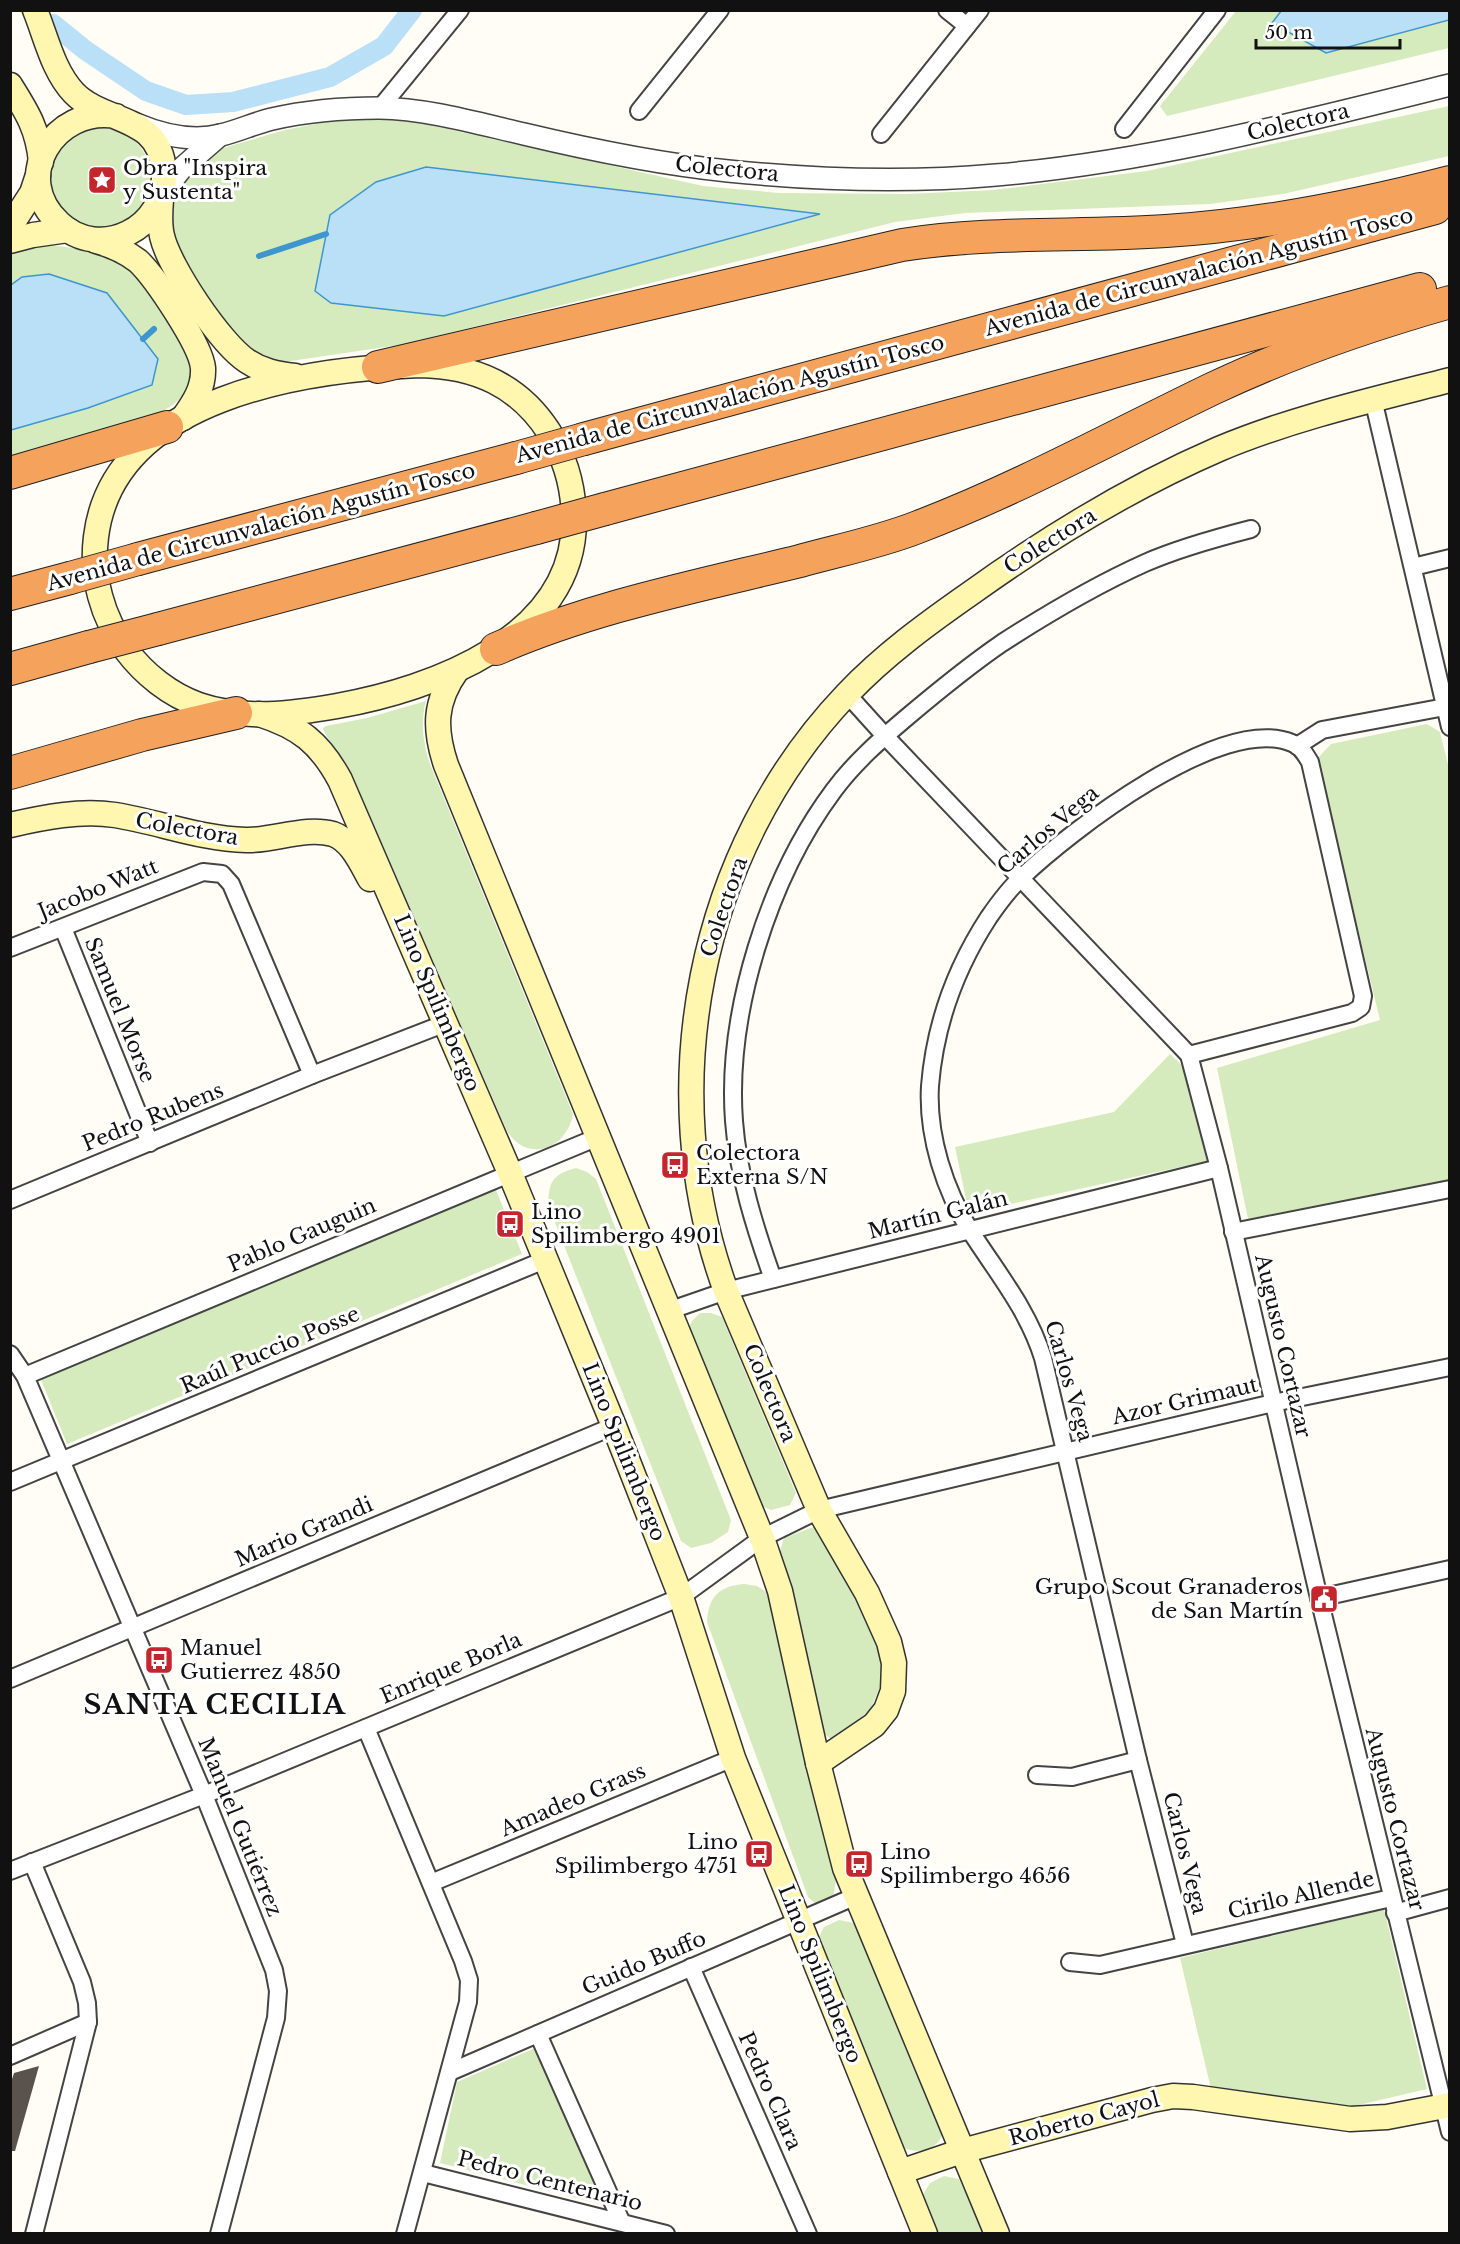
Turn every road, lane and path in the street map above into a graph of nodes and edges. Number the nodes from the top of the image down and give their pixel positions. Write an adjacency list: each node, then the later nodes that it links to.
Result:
1 (35, 10): 12 (main road)
2 (460, 10): 10 (street)
3 (720, 10): 11 (street)
4 (947, 10): 7 (street)
5 (980, 10): 7 (street)
6 (1217, 10): 13 (street)
7 (968, 26): 14 (street)
8 (10, 85): 16 (main road)
9 (1449, 85): 10 (street, Colectora)
10 (380, 108): 15 (street, Colectora)
11 (639, 111)
12 (125, 120): 15 (street, Colectora); 16 (main road); 18 (main road)
13 (1124, 129)
14 (881, 134)
15 (220, 135): 18 (street, Colectora)
16 (40, 166): 20 (main road); 21 (main road)
17 (1449, 182): 26 (highway)
18 (162, 195): 22 (main road); 27 (main road)
19 (1449, 203): 35 (highway, Avenida de Circunvalación Agustín Tosco, bridge)
20 (10, 227)
21 (68, 230): 22 (main road); 23 (main road)
22 (91, 239): 30 (main road)
23 (10, 241)
24 (1449, 280): 37 (highway, bridge)
25 (1449, 302): 36 (highway)
26 (378, 367): 27 (main road); 36 (main road)
27 (303, 377): 30 (main road)
28 (1449, 380): 29 (main road, Colectora)
29 (1373, 399): 34 (street); 39 (main road, Colectora)
30 (175, 422): 31 (highway); 41 (main road)
31 (10, 473)
32 (1251, 529): 43 (street)
33 (1449, 558): 34 (street)
34 (1413, 567): 40 (street)
35 (10, 594)
36 (496, 649): 38 (main road)
37 (10, 669)
38 (457, 670): 41 (main road); 54 (main road)
39 (847, 694): 43 (street, Augusto Cortazar); 64 (main road, Colectora)
40 (1445, 707): 42 (street); 44 (street)
41 (248, 713): 45 (highway); 49 (main road, Lino Spilimbergo)
42 (1449, 726)
43 (885, 736): 47 (street, Augusto Cortazar); 63 (street)
44 (1297, 746): 47 (street, Carlos Vega); 52 (street)
45 (10, 773)
46 (10, 825): 49 (main road, Colectora)
47 (1020, 879): 52 (street, Augusto Cortazar); 60 (street, Carlos Vega)
48 (63, 928): 50 (street, Jacobo Watt); 53 (street, Jacobo Watt); 55 (street, Samuel Morse)
49 (413, 947): 51 (main road, Lino Spilimbergo)
50 (10, 948)
51 (446, 1023): 53 (street, Pedro Rubens); 57 (main road, Lino Spilimbergo)
52 (1189, 1055): 56 (street, Augusto Cortazar)
53 (312, 1076): 55 (street, Pedro Rubens)
54 (598, 1137): 57 (street, Pablo Gauguin); 65 (main road)
55 (150, 1143): 59 (street, Pedro Rubens)
56 (1219, 1168): 60 (street, Martín Galán); 61 (street, Augusto Cortazar)
57 (510, 1173): 62 (main road, Lino Spilimbergo); 68 (street, Pablo Gauguin)
58 (1449, 1189): 61 (street)
59 (10, 1200)
60 (970, 1231): 63 (street, Martín Galán); 71 (street, Carlos Vega)
61 (1233, 1232): 69 (street, Augusto Cortazar)
62 (547, 1259): 70 (main road, Lino Spilimbergo); 72 (street, Raúl Puccio Posse)
63 (773, 1279): 64 (street, Martín Galán)
64 (726, 1291): 65 (street, Martín Galán); 74 (main road, Colectora)
65 (668, 1311): 75 (main road)
66 (10, 1354): 68 (street, Manuel Gutiérrez)
67 (1449, 1367): 69 (street, Azor Grimaut)
68 (24, 1376): 72 (street, Manuel Gutiérrez)
69 (1273, 1403): 71 (street, Azor Grimaut); 78 (street, Augusto Cortazar)
70 (614, 1426): 77 (main road, Lino Spilimbergo); 79 (street, Mario Grandi)
71 (1066, 1452): 74 (street, Azor Grimaut); 83 (street, Carlos Vega)
72 (61, 1461): 73 (street, Raúl Puccio Posse); 79 (street, Manuel Gutiérrez)
73 (10, 1482)
74 (819, 1510): 75 (street, Azor Grimaut); 84 (main road, Colectora)
75 (762, 1538): 77 (street, Enrique Borla); 84 (main road)
76 (1449, 1569): 78 (street)
77 (681, 1597): 81 (street, Enrique Borla); 82 (main road, Lino Spilimbergo)
78 (1319, 1598): 92 (street, Augusto Cortazar)
79 (132, 1629): 80 (street, Mario Grandi); 86 (street, Manuel Gutiérrez)
80 (10, 1679)
81 (366, 1728): 86 (street, Enrique Borla); 89 (street)
82 (733, 1758): 89 (street, Amadeo Grass); 93 (main road, Lino Spilimbergo)
83 (1138, 1760): 85 (street); 94 (street, Carlos Vega)
84 (818, 1763): 90 (main road)
85 (1037, 1775)
86 (204, 1795): 87 (street, Enrique Borla); 108 (street, Manuel Gutiérrez)
87 (32, 1862): 88 (street, Enrique Borla); 97 (street)
88 (10, 1871)
89 (431, 1883): 100 (street)
90 (856, 1896): 93 (street, Guido Buffo); 103 (main road)
91 (1449, 1898): 92 (street, Cirilo Allende)
92 (1393, 1905): 94 (street, Cirilo Allende); 101 (street, Augusto Cortazar)
93 (798, 1921): 96 (street, Guido Buffo); 105 (main road, Lino Spilimbergo)
94 (1185, 1944): 95 (street, Cirilo Allende)
95 (1070, 1962)
96 (691, 1967): 98 (street, Guido Buffo); 111 (street, Pedro Clara)
97 (88, 2022): 99 (street); 107 (street)
98 (538, 2034): 100 (street, Guido Buffo); 106 (street)
99 (10, 2056)
100 (450, 2072): 104 (street)
101 (1446, 2106): 102 (street, Augusto Cortazar); 103 (main road, Roberto Cayol)
102 (1449, 2132)
103 (962, 2151): 105 (main road, Roberto Cayol); 113 (main road)
104 (423, 2172): 106 (street, Pedro Centenario); 109 (street)
105 (900, 2172): 112 (main road, Lino Spilimbergo)
106 (621, 2222): 110 (street, Pedro Centenario)
107 (34, 2234)
108 (219, 2234)
109 (405, 2234)
110 (666, 2234)
111 (808, 2234)
112 (925, 2234)
113 (997, 2234)

